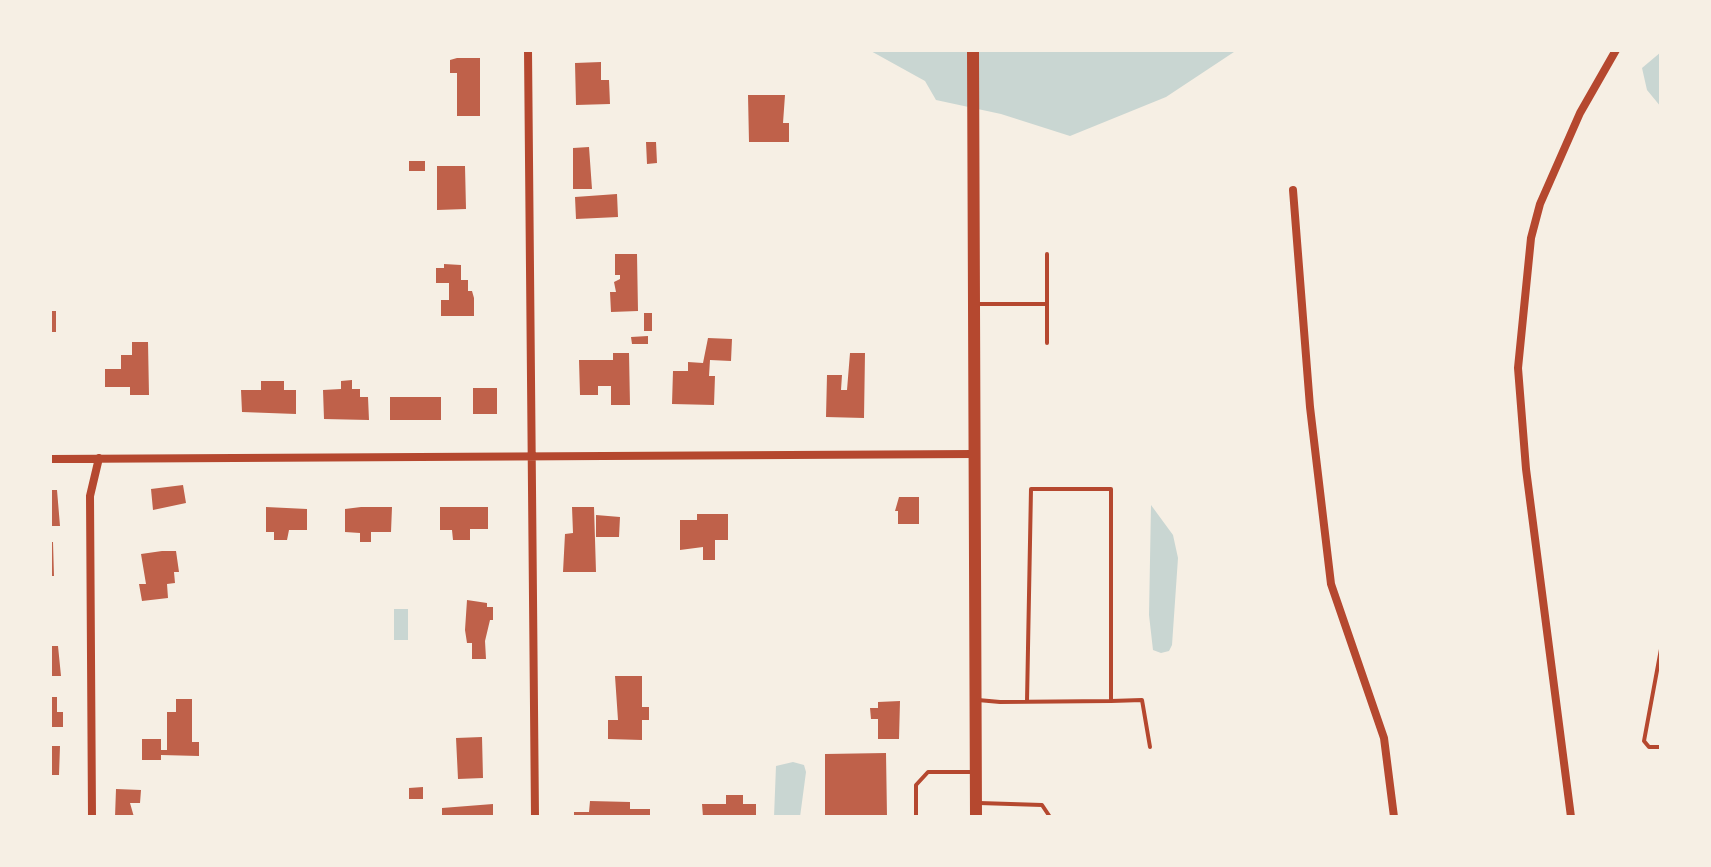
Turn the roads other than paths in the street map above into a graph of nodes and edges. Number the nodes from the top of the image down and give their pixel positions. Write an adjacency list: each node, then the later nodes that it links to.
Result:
1 (528, 50): 10 (street)
2 (973, 50): 6 (main road)
3 (1616, 50): 26 (street)
4 (1293, 190): 25 (street)
5 (1047, 254): 7 (lane)
6 (974, 304): 7 (lane); 9 (main road)
7 (1047, 304): 8 (lane)
8 (1047, 343)
9 (974, 454): 10 (street); 14 (main road)
10 (533, 455): 11 (street); 22 (street)
11 (99, 458): 12 (street); 21 (street)
12 (50, 459)
13 (1661, 649): 18 (lane)
14 (976, 699): 15 (lane); 19 (main road)
15 (1027, 701): 16 (lane); 16 (lane)
16 (1111, 701): 17 (lane)
17 (1150, 747)
18 (1661, 747)
19 (976, 772): 20 (main road); 23 (lane)
20 (976, 810): 24 (lane)
21 (92, 817)
22 (535, 817)
23 (916, 817)
24 (1050, 817)
25 (1394, 817)
26 (1571, 817)

